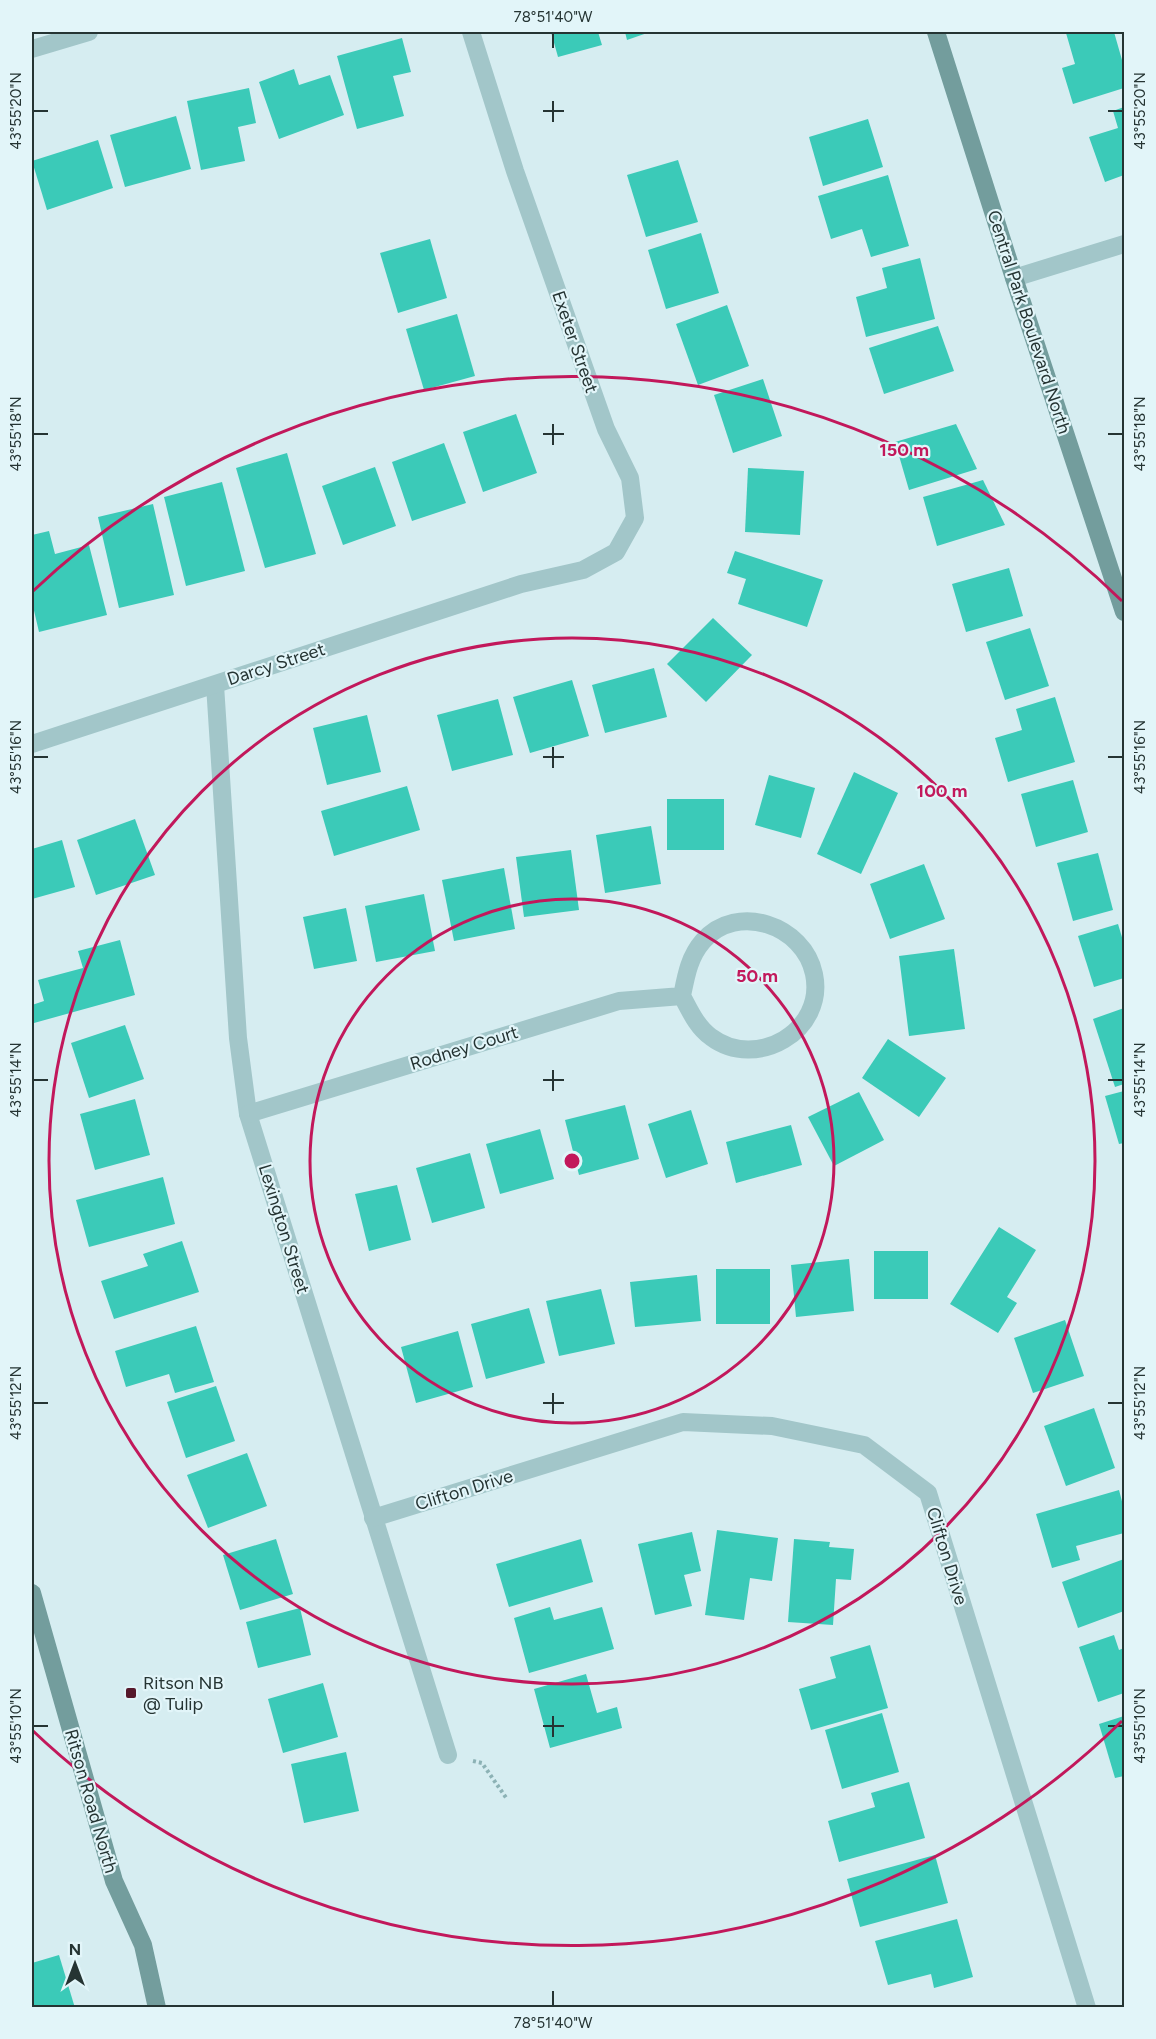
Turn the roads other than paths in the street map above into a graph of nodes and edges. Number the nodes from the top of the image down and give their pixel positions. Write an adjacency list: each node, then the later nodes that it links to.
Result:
1 (89, 32): 4 (street)
2 (471, 32): 7 (street, Exeter Street)
3 (936, 32): 6 (street, Central Park Boulevard North)
4 (32, 49)
5 (1125, 244): 6 (street)
6 (1014, 278): 8 (street, Central Park Boulevard North)
7 (521, 584): 9 (street, Darcy Street)
8 (1125, 612)
9 (215, 685): 10 (street, Darcy Street); 12 (street, Lexington Street)
10 (32, 744)
11 (682, 996): 11 (street); 12 (street, Rodney Court)
12 (248, 1114): 13 (street, Lexington Street)
13 (373, 1518): 15 (street, Lexington Street); 17 (street, Clifton Drive)
14 (32, 1593): 16 (street, Ritson Road North)
15 (448, 1755)
16 (157, 2007)
17 (1087, 2007)

